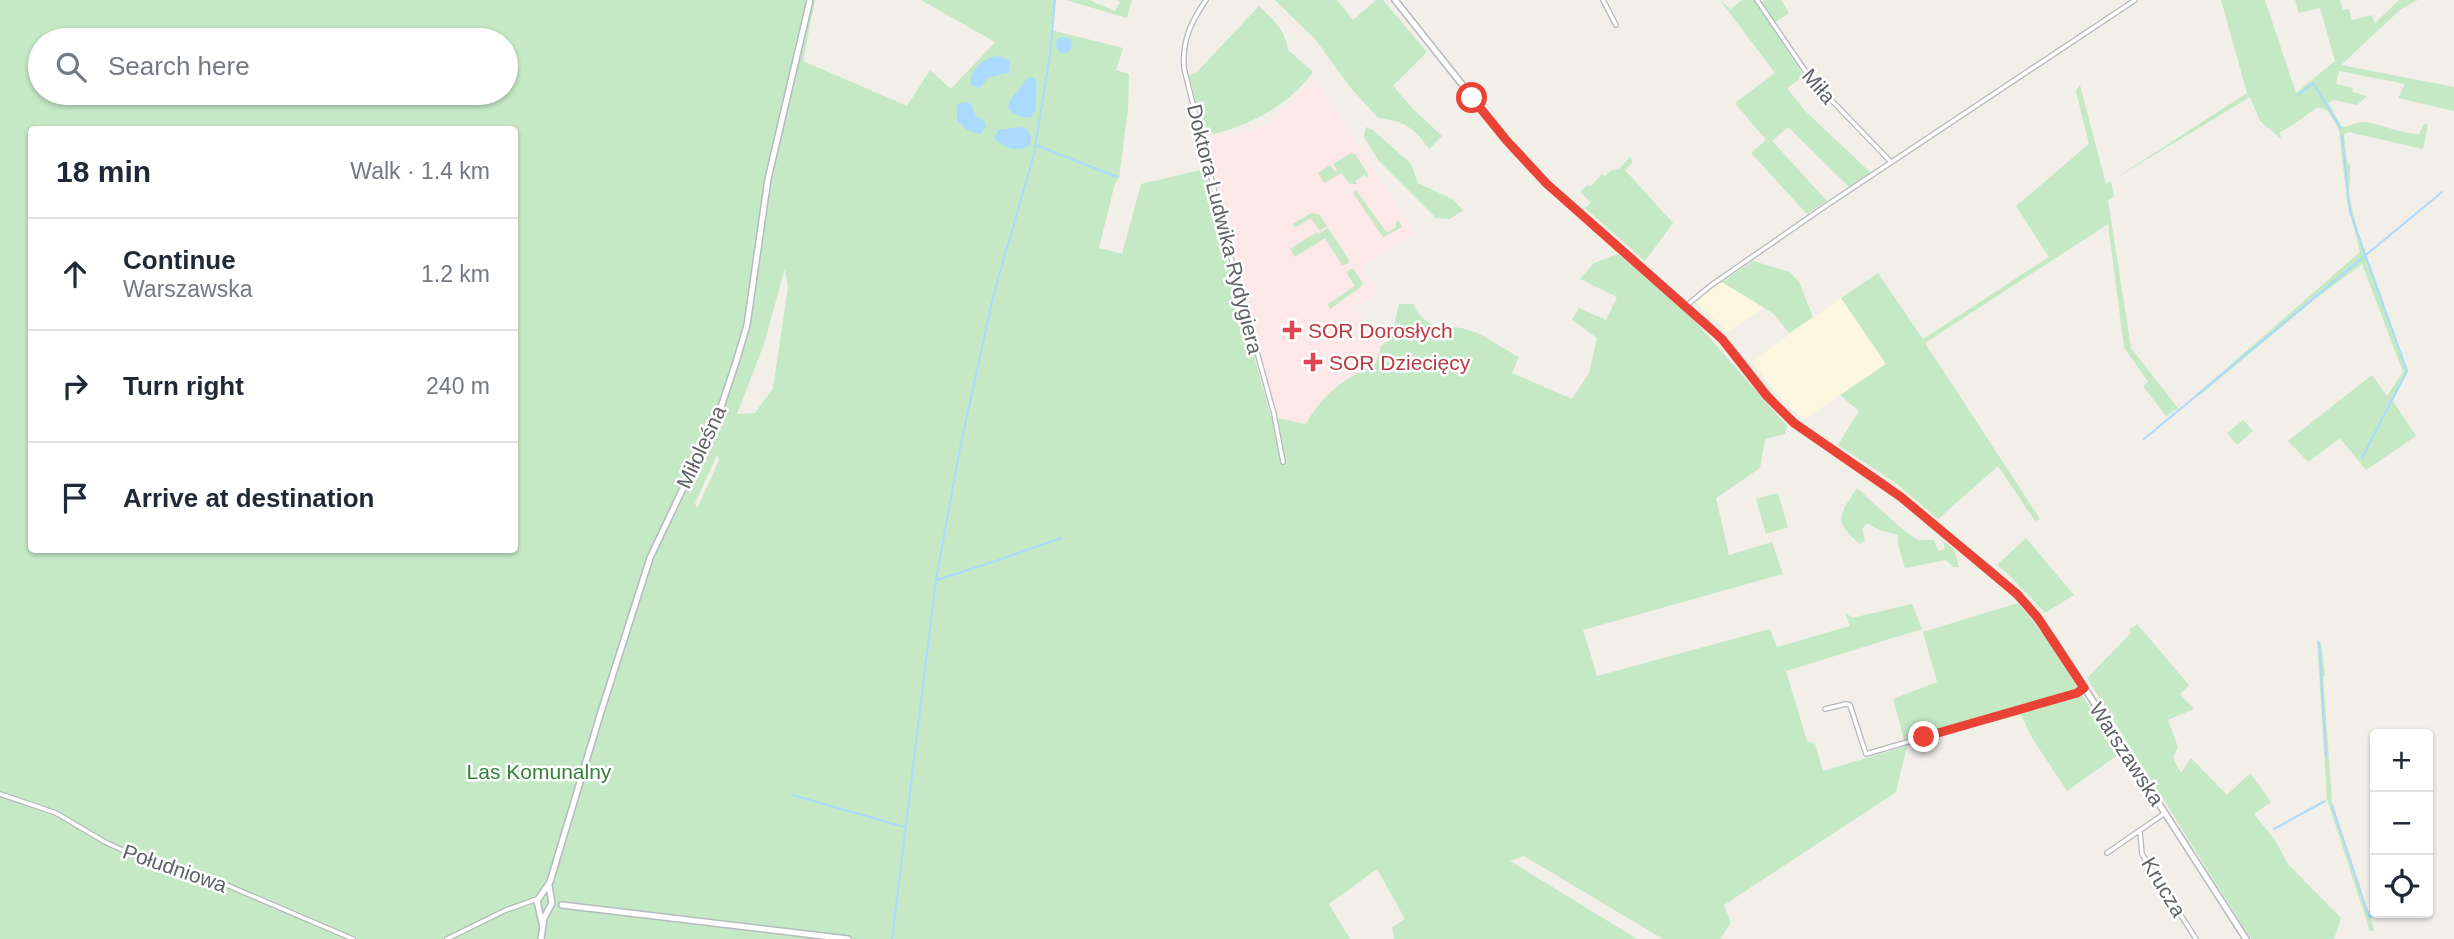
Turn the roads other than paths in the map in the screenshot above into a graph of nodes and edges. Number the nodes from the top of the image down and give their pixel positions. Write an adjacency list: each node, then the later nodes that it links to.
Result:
1 (810, 0): 17 (street, Miłoleśna)
2 (1206, 0): 10 (street, Doktora Ludwika Rydygiera)
3 (1395, 0): 9 (street, Warszawska)
4 (1603, 0): 7 (street)
5 (1757, 0): 8 (street, Miła)
6 (2135, 0): 8 (street)
7 (1616, 25)
8 (1891, 162): 9 (street)
9 (1686, 306): 11 (street, Warszawska)
10 (1283, 462)
11 (2084, 688): 12 (street); 14 (street, Warszawska)
12 (1825, 709)
13 (0, 794): 24 (street, Południowa)
14 (2165, 814): 15 (street, Krucza); 29 (street, Warszawska)
15 (2140, 832): 16 (street, Krucza); 28 (street, Krucza)
16 (2107, 853)
17 (550, 882): 18 (street); 20 (street)
18 (540, 897): 19 (street); 20 (street); 22 (street)
19 (525, 904): 22 (street); 25 (street)
20 (550, 904): 21 (street); 22 (street); 23 (street)
21 (562, 905): 27 (street)
22 (539, 907): 23 (street)
23 (542, 923): 26 (street)
24 (353, 939)
25 (447, 939)
26 (541, 939)
27 (848, 939)
28 (2196, 939)
29 (2246, 939)

